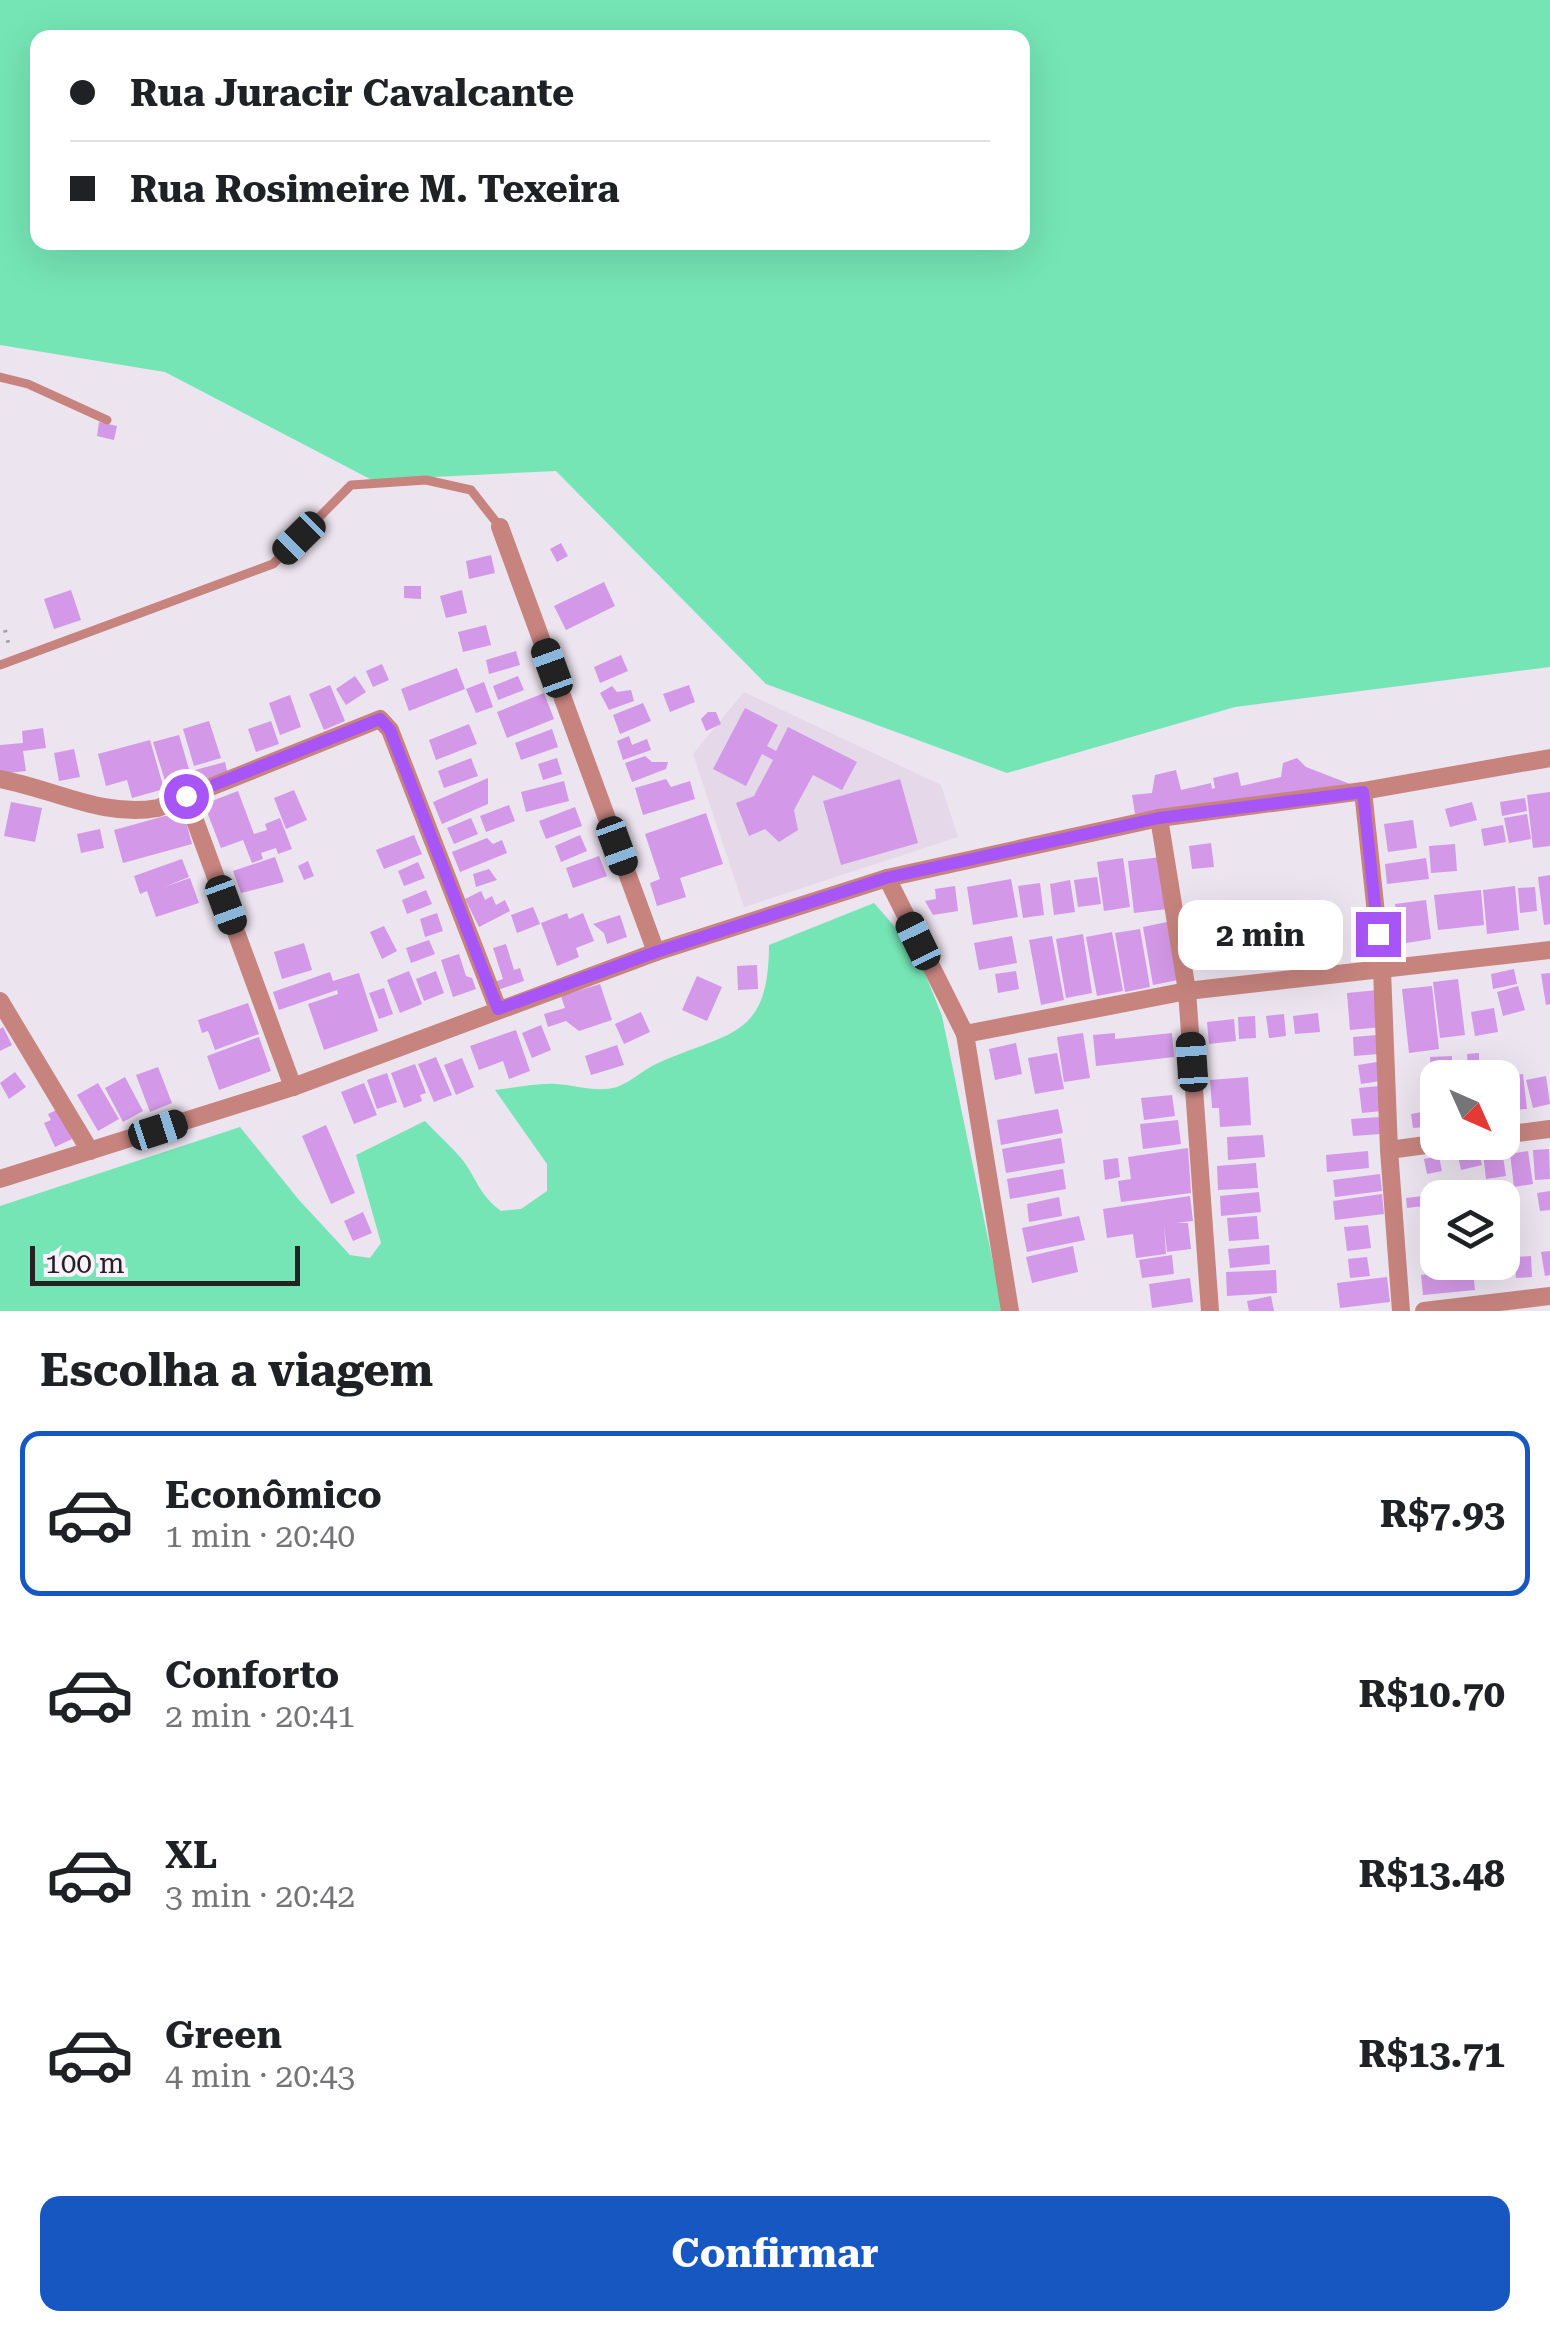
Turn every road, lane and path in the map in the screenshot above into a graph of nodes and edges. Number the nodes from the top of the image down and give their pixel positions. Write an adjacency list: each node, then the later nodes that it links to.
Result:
1 (0, 377): 2 (lane)
2 (107, 420)
3 (500, 527): 5 (lane); 14 (street)
4 (5, 630): 5 (path)
5 (12, 660): 6 (lane)
6 (0, 665)
7 (1550, 758): 9 (street)
8 (0, 779): 10 (street)
9 (1363, 792): 11 (street); 15 (street)
10 (186, 796): 18 (street); 20 (street)
11 (1159, 818): 12 (street); 16 (street)
12 (886, 878): 14 (street); 19 (street)
13 (1550, 950): 15 (street)
14 (656, 952): 18 (street)
15 (1382, 970): 16 (street); 24 (street)
16 (1188, 991): 19 (street); 29 (street)
17 (0, 1001): 25 (street)
18 (498, 1009): 20 (street)
19 (965, 1034): 28 (street)
20 (293, 1087): 25 (street)
21 (1550, 1129): 22 (street)
22 (1520, 1133)
23 (1420, 1146): 24 (street)
24 (1390, 1150): 30 (street)
25 (90, 1151): 26 (street)
26 (0, 1180)
27 (1550, 1296): 31 (street)
28 (1010, 1311)
29 (1210, 1311)
30 (1401, 1311)
31 (1424, 1311)

